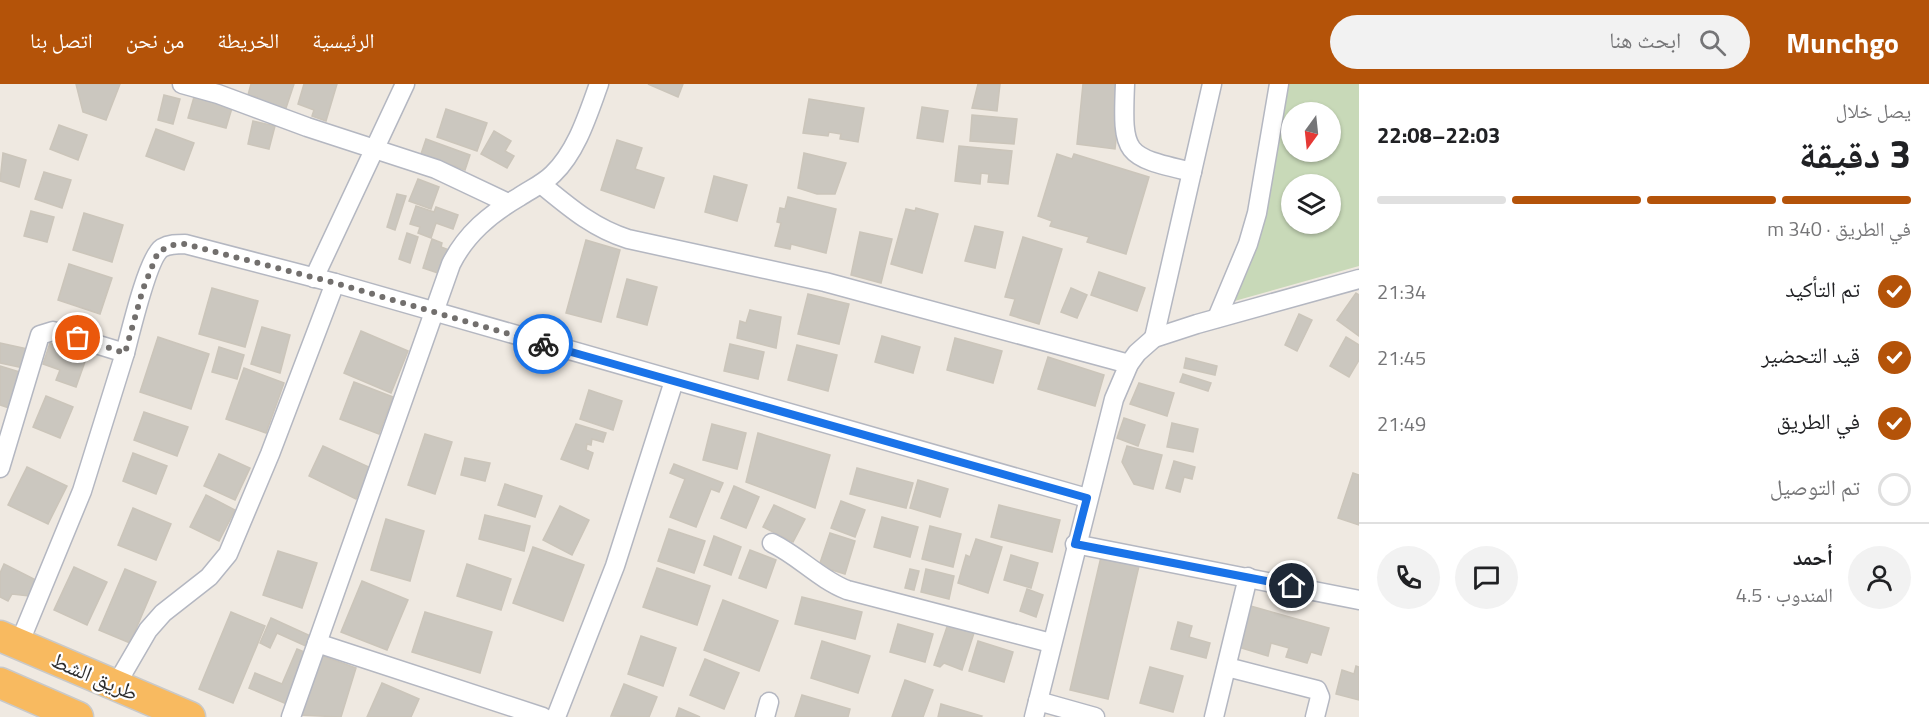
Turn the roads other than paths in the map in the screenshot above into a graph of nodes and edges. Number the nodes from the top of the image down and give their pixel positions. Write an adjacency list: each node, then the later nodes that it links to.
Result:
1 (182, 84): 7 (street)
2 (405, 84): 8 (street)
3 (599, 84): 10 (street)
4 (1125, 84): 9 (street)
5 (1212, 84): 9 (street)
6 (1280, 84): 16 (street)
7 (220, 89): 8 (street)
8 (374, 150): 11 (street); 12 (street)
9 (1192, 172): 17 (street)
10 (541, 184): 11 (street); 19 (street)
11 (508, 203): 15 (street)
12 (314, 278): 14 (street); 18 (street)
13 (1359, 279): 16 (street)
14 (335, 283): 15 (street); 32 (street)
15 (433, 313): 20 (street); 28 (street)
16 (1217, 318): 17 (street)
17 (1154, 338): 19 (street)
18 (125, 353): 21 (street); 27 (street)
19 (1129, 364): 22 (street)
20 (674, 381): 22 (street); 38 (street)
21 (0, 468)
22 (1087, 498): 24 (street)
23 (772, 543): 29 (street)
24 (1075, 544): 25 (street); 29 (street)
25 (1248, 577): 26 (street); 30 (street)
26 (1359, 600)
27 (10, 640): 32 (highway, طريق الشط)
28 (317, 643): 36 (street); 37 (street)
29 (1051, 643): 33 (street)
30 (1227, 667): 40 (street); 41 (street)
31 (0, 683): 34 (highway, طريق الشط)
32 (116, 685): 35 (highway, طريق الشط)
33 (1036, 709): 39 (street)
34 (78, 717)
35 (190, 717)
36 (291, 717)
37 (543, 717)
38 (556, 717)
39 (1095, 717)
40 (1214, 717)
41 (1315, 717)

